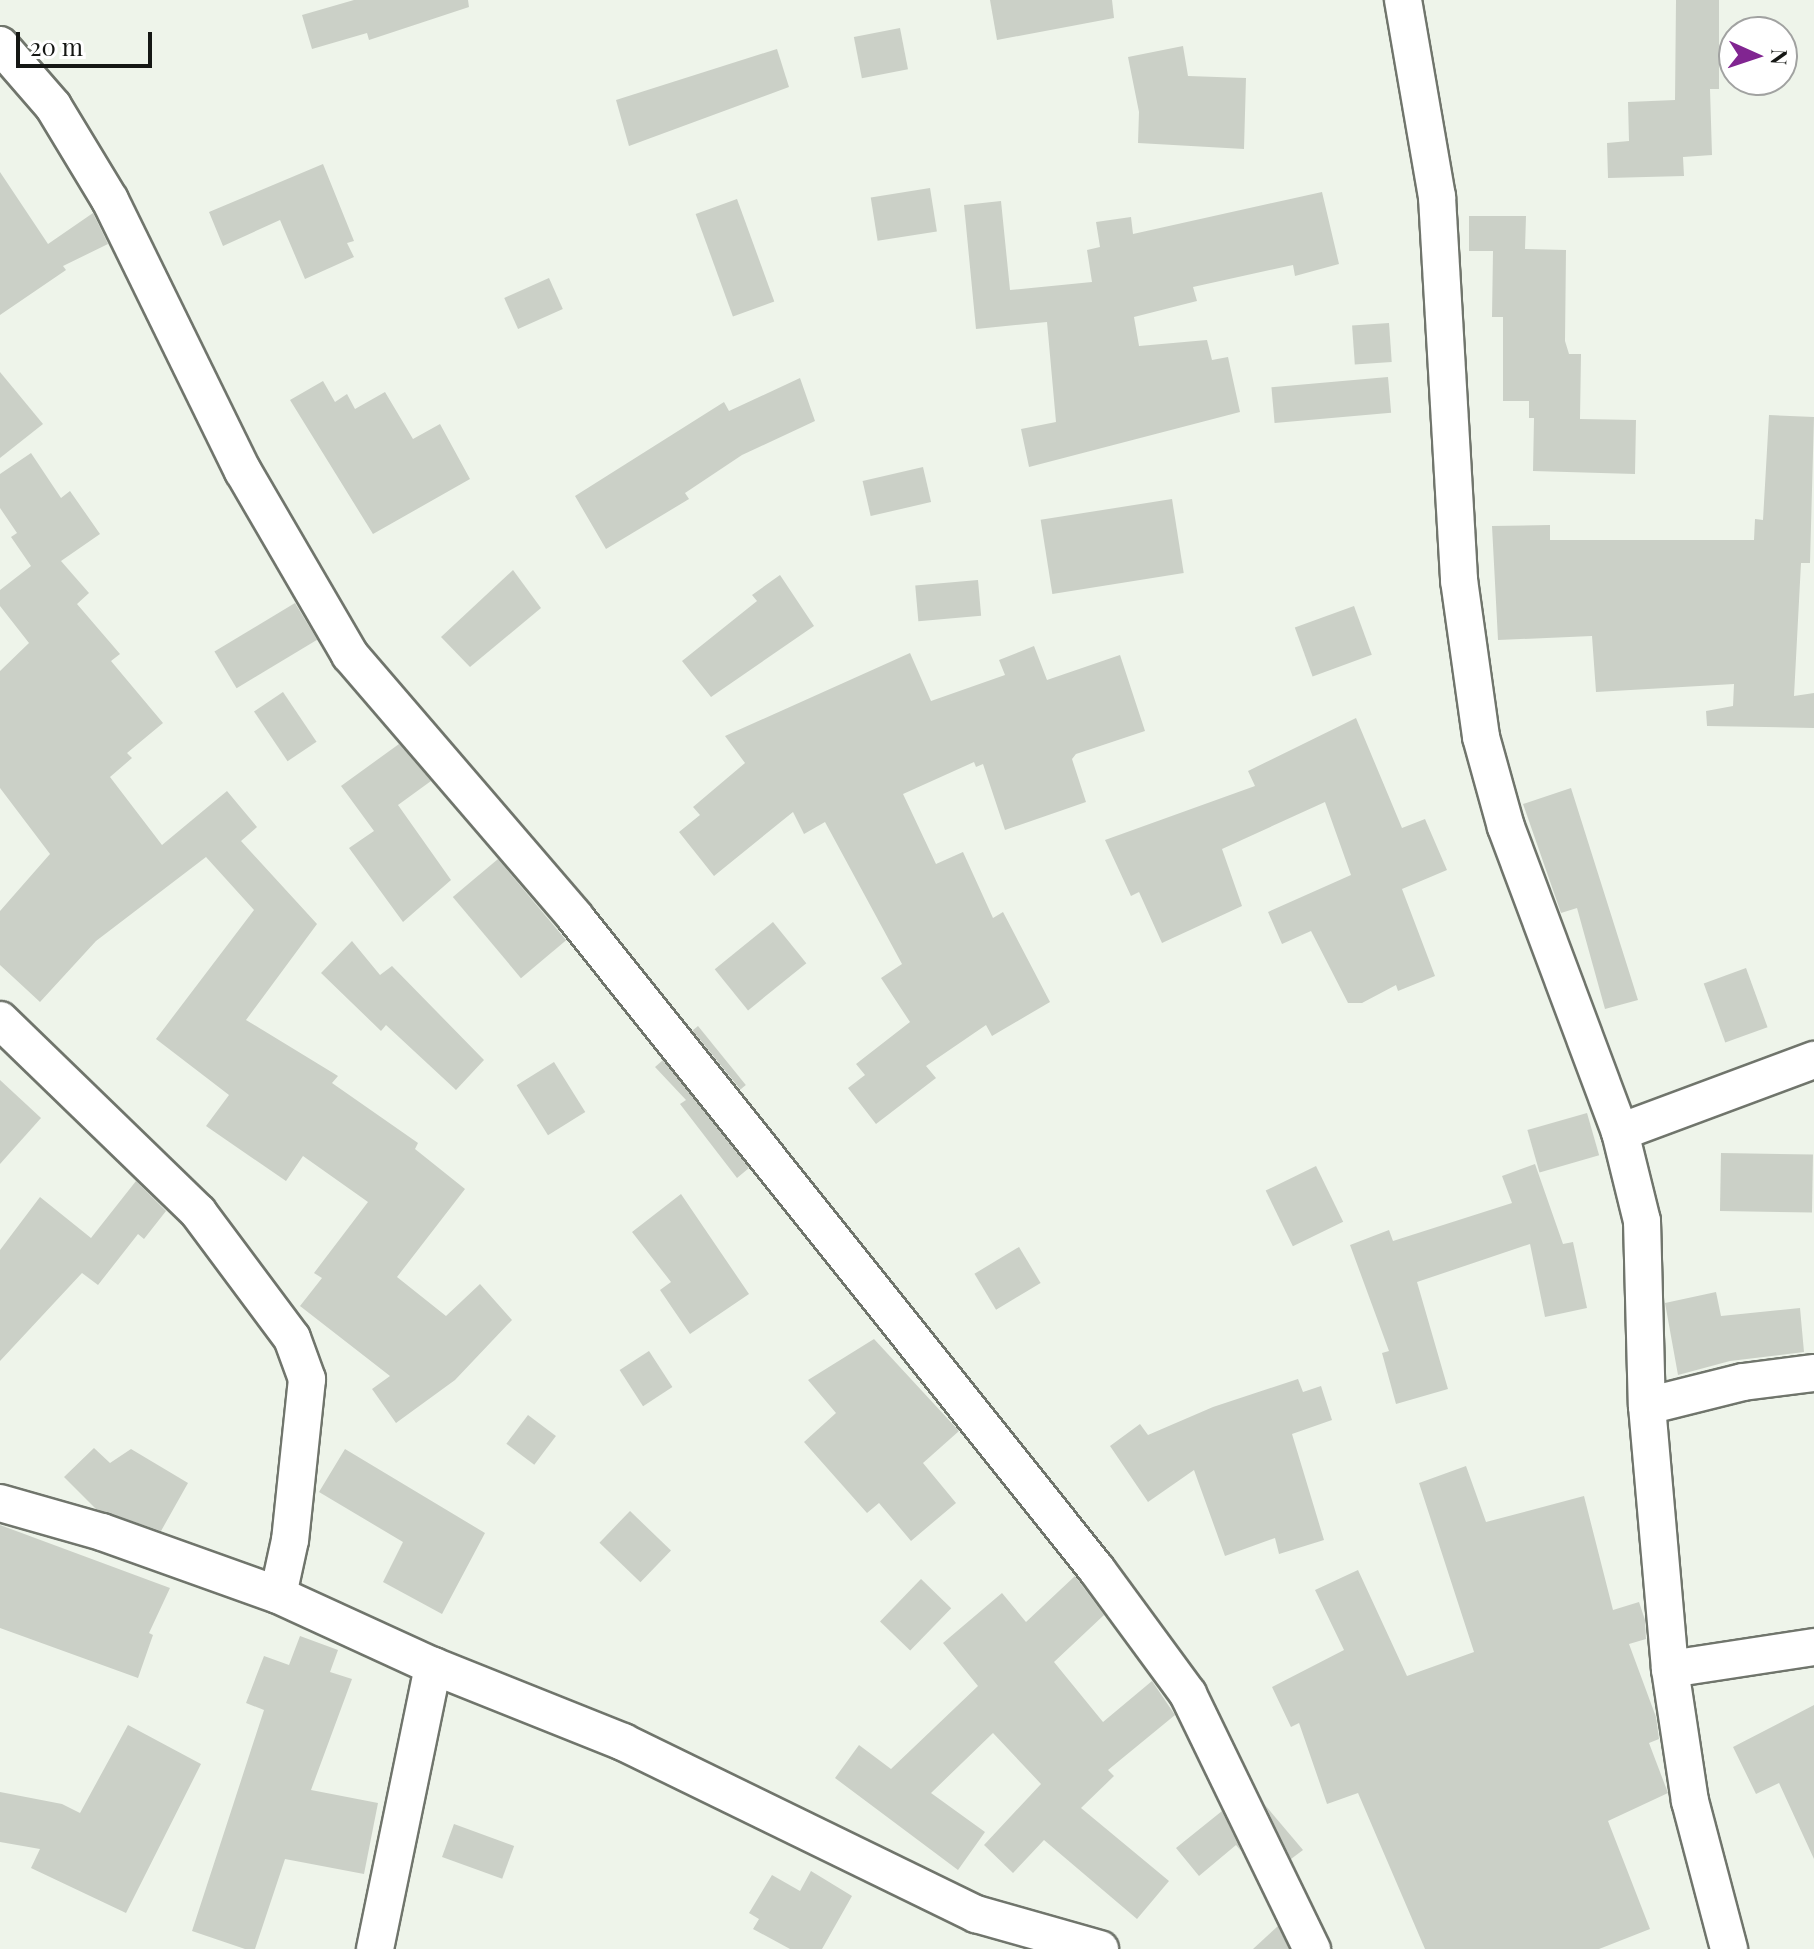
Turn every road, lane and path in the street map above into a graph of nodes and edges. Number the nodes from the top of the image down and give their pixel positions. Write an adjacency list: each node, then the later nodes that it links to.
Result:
1 (1403, 0): 5 (street)
2 (0, 45): 15 (street)
3 (0, 1020): 9 (street)
4 (1814, 1060): 5 (street)
5 (1620, 1132): 7 (street)
6 (1814, 1373): 7 (street)
7 (1647, 1406): 12 (street)
8 (0, 1503): 9 (street)
9 (278, 1595): 11 (street)
10 (1814, 1647): 12 (street)
11 (433, 1666): 13 (street); 14 (street)
12 (1670, 1669): 16 (street)
13 (375, 1949)
14 (1100, 1949)
15 (1312, 1949)
16 (1729, 1949)

